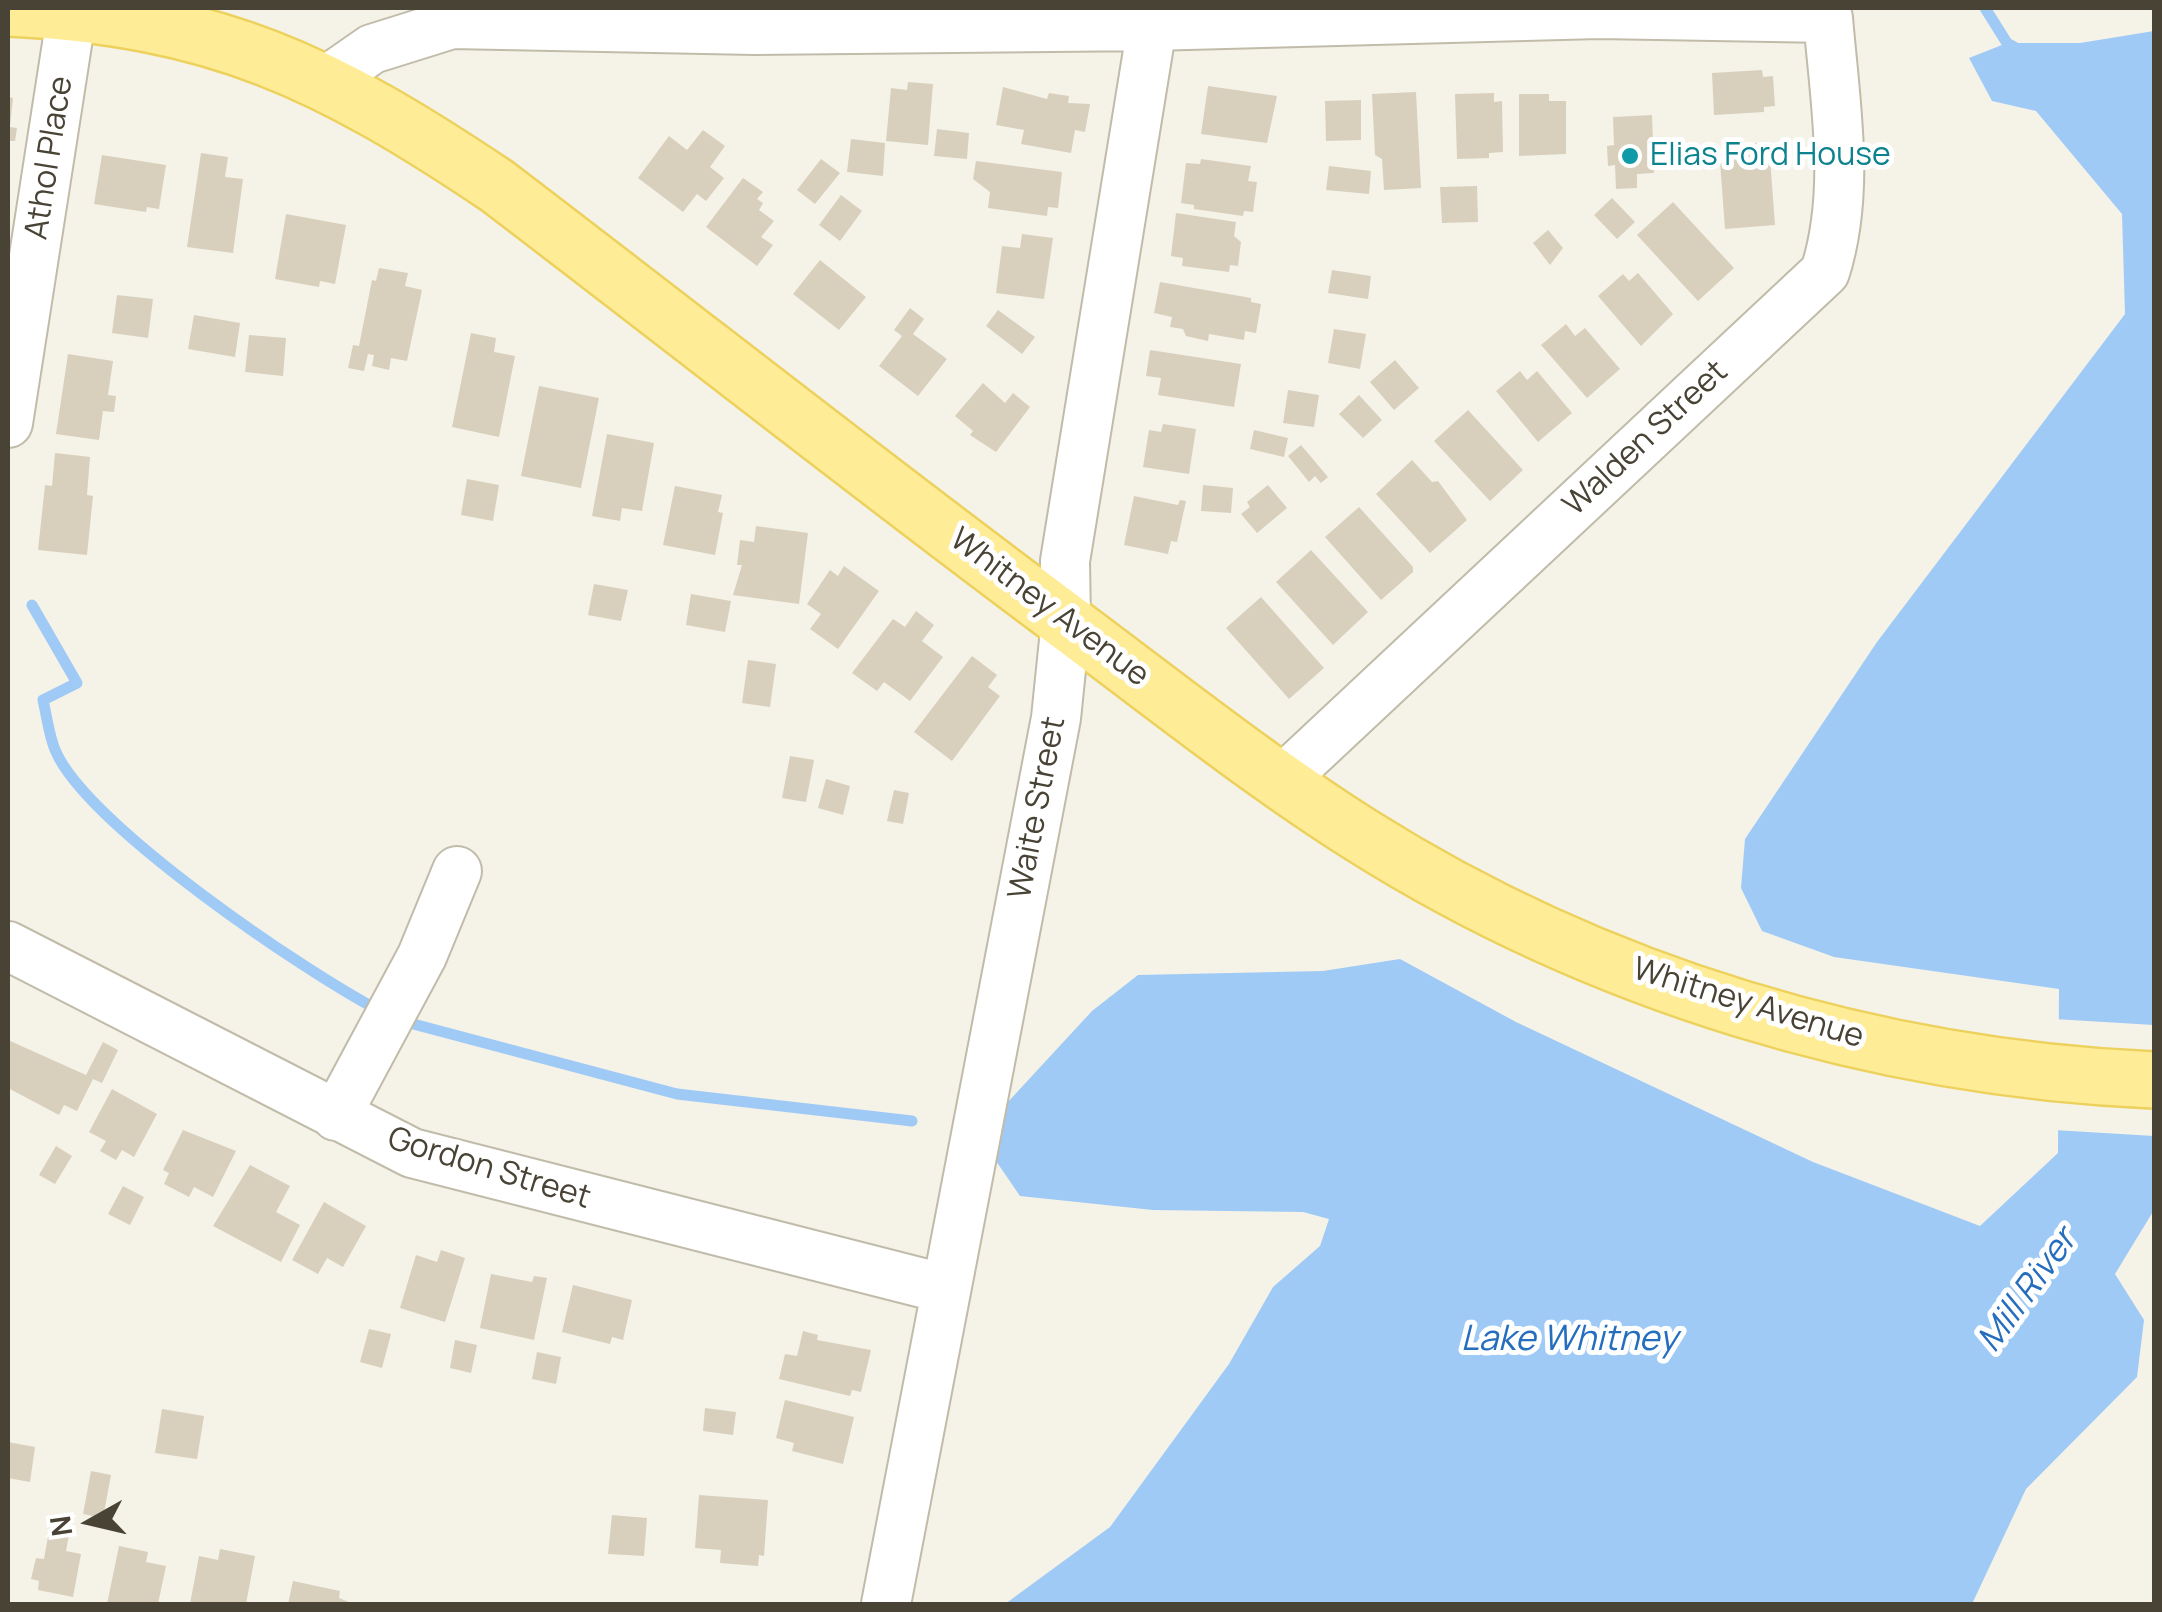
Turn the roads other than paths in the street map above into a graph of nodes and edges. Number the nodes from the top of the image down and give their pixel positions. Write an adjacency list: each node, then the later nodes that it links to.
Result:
1 (8, 8): 3 (main road, Whitney Avenue)
2 (1600, 11): 4 (street); 8 (street, Walden Street)
3 (72, 12): 5 (main road, Whitney Avenue); 6 (street, Athol Place)
4 (1153, 17): 5 (street); 7 (street, Waite Street)
5 (326, 81): 7 (main road, Whitney Avenue)
6 (8, 423)
7 (1066, 621): 8 (main road, Whitney Avenue); 13 (street, Waite Street)
8 (1280, 782): 11 (main road, Whitney Avenue)
9 (457, 871): 12 (street)
10 (8, 946): 12 (street, Gordon Street)
11 (2154, 1080)
12 (336, 1116): 13 (street, Gordon Street)
13 (946, 1290): 14 (street, Waite Street)
14 (886, 1604)

